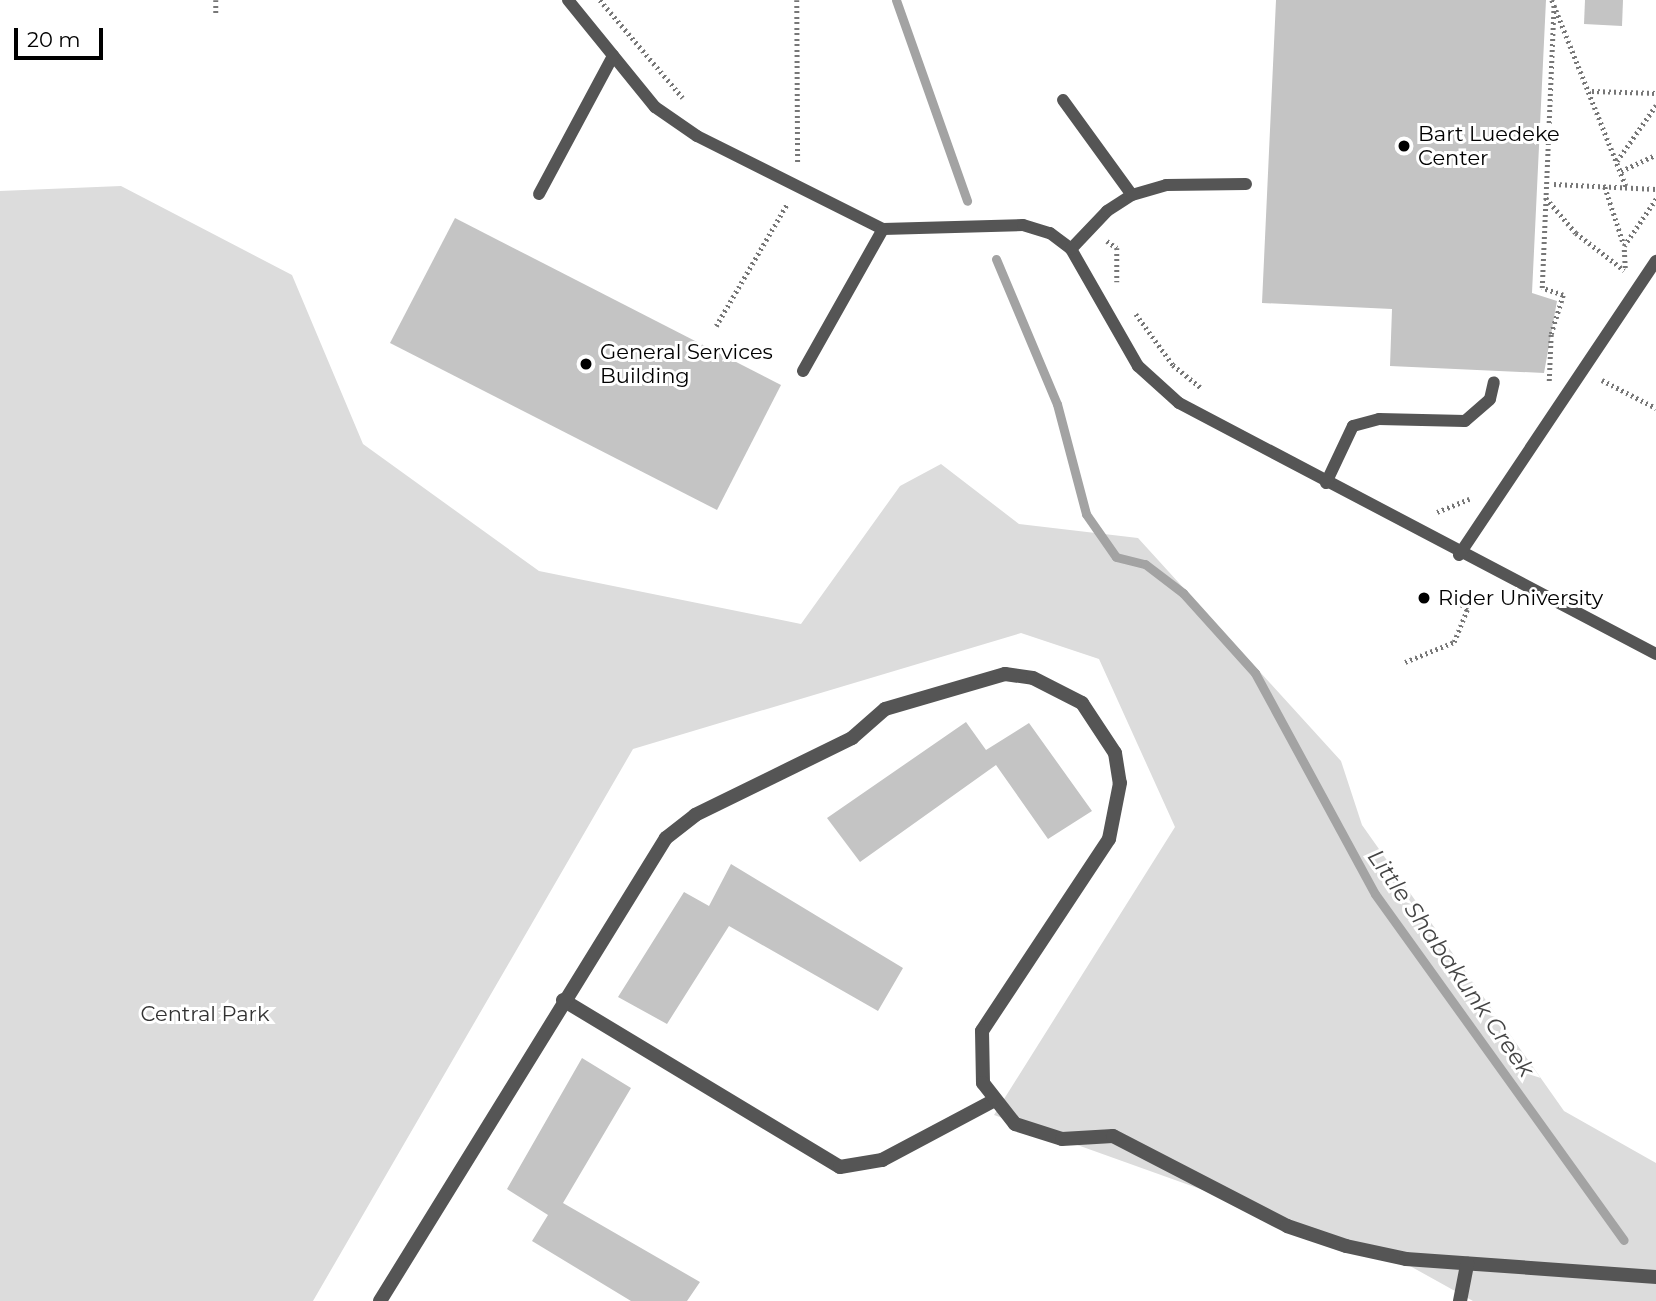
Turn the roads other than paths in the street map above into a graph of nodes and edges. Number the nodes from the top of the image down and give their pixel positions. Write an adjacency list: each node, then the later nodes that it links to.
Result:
1 (568, 0): 2 (lane)
2 (613, 55): 5 (lane); 7 (lane)
3 (1063, 100): 6 (lane)
4 (1246, 184): 6 (lane)
5 (539, 194)
6 (1132, 195): 8 (lane)
7 (883, 229): 8 (lane); 10 (lane)
8 (1071, 249): 12 (lane)
9 (1656, 261): 13 (lane)
10 (803, 371)
11 (1494, 382): 12 (lane)
12 (1326, 483): 13 (lane)
13 (1459, 555): 14 (lane)
14 (1656, 654)
15 (563, 1000): 16 (street); 16 (street); 19 (street)
16 (993, 1101): 17 (street)
17 (1467, 1264): 18 (street); 20 (street)
18 (1656, 1277)
19 (380, 1301)
20 (1460, 1301)

